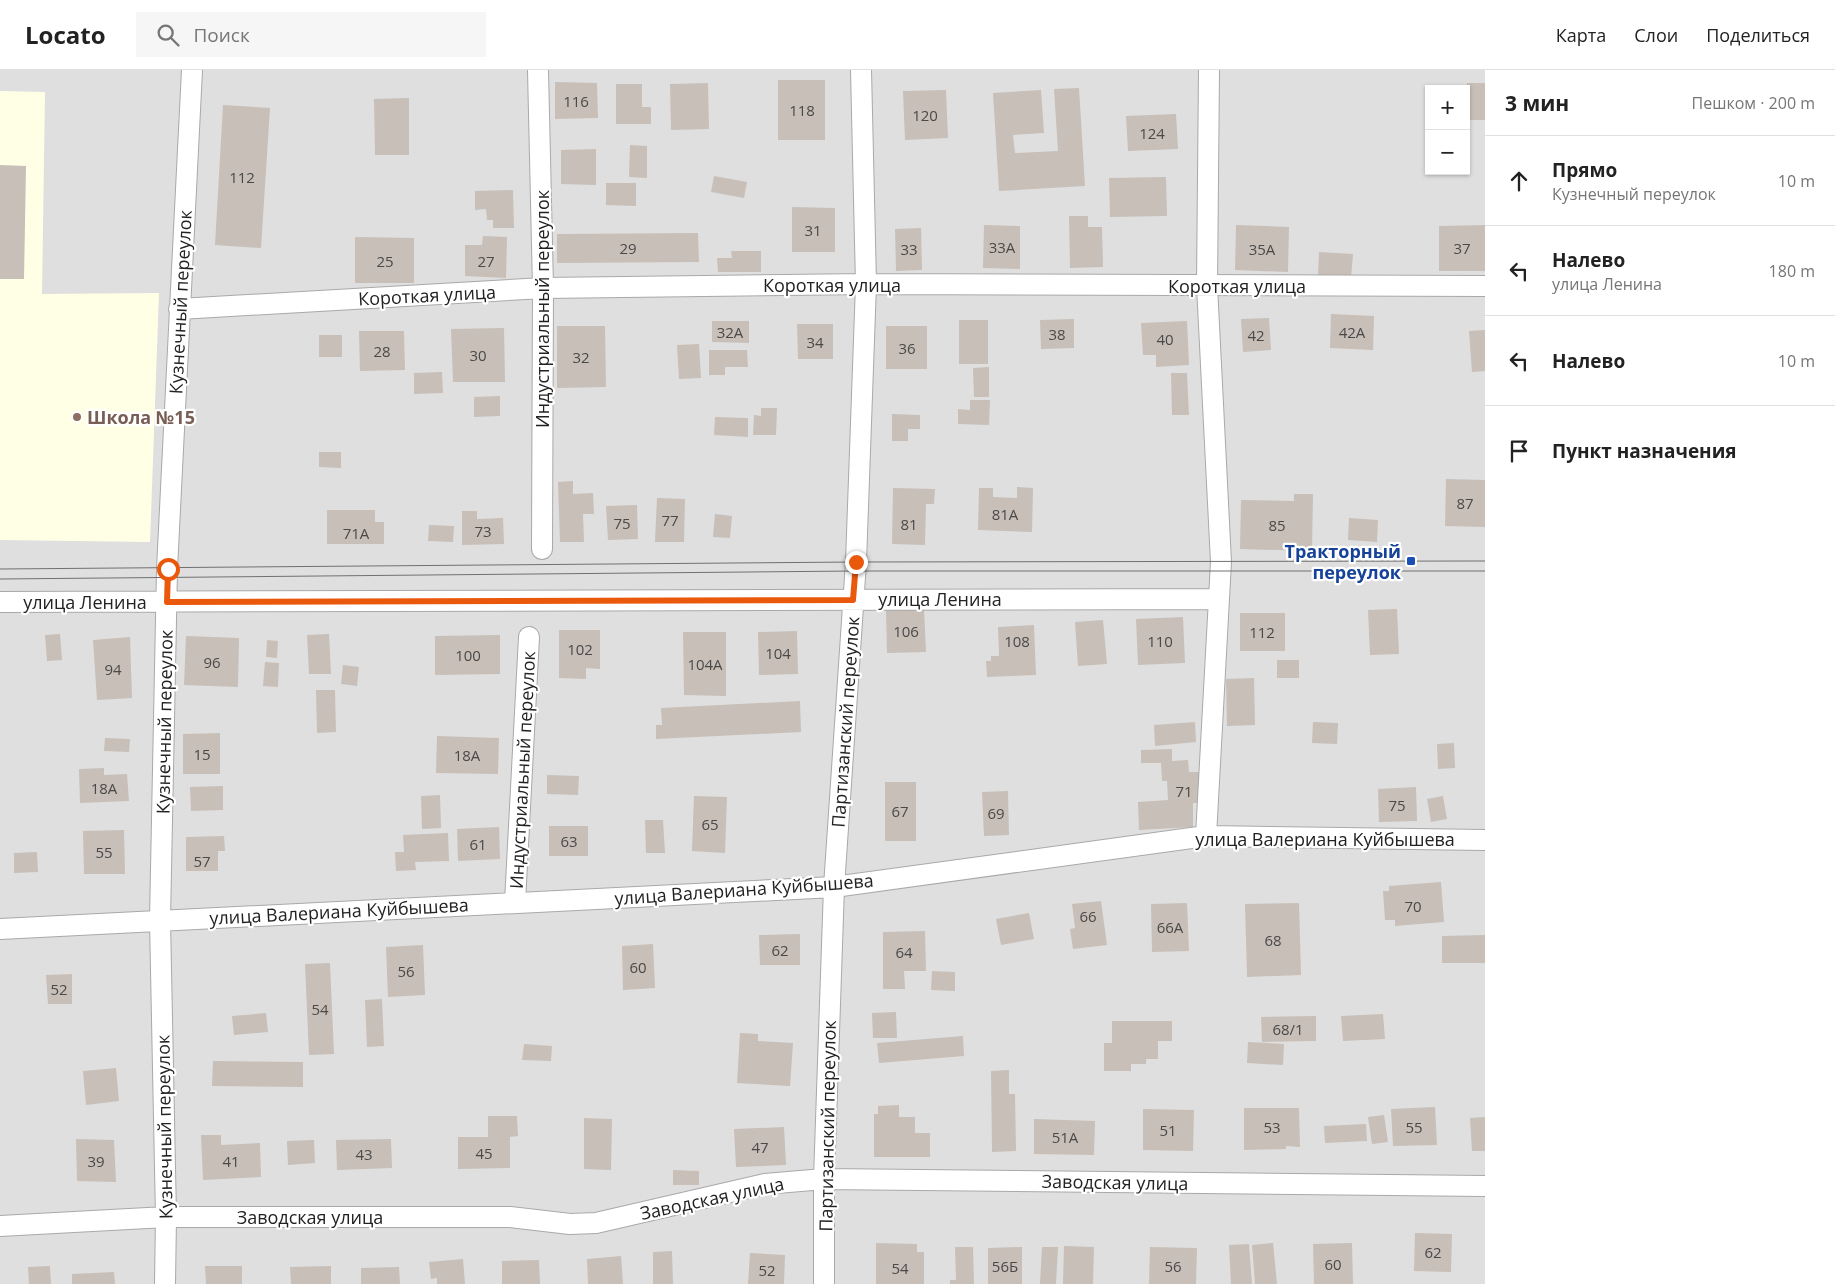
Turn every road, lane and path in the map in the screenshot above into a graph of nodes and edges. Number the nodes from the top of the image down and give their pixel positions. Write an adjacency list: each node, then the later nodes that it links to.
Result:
1 (192, 70): 9 (street, Кузнечный переулок)
2 (538, 70): 8 (street, Индустриальный переулок)
3 (861, 70): 5 (street, Партизанский переулок)
4 (1209, 70): 6 (street)
5 (866, 284): 6 (street, Короткая улица); 8 (street, Короткая улица); 12 (street, Партизанский переулок)
6 (1207, 286): 7 (street, Короткая улица); 11 (street)
7 (1485, 286)
8 (543, 288): 9 (street, Короткая улица); 10 (street, Индустриальный переулок)
9 (179, 309): 14 (street, Кузнечный переулок)
10 (542, 549)
11 (1219, 598): 12 (street, улица Ленина); 16 (street)
12 (853, 600): 14 (street, улица Ленина); 18 (street, Партизанский переулок)
13 (0, 602): 14 (street, улица Ленина)
14 (167, 602): 20 (street, Кузнечный переулок)
15 (529, 637): 19 (street, Индустриальный переулок)
16 (1206, 836): 17 (street, улица Валериана Куйбышева); 18 (street, улица Валериана Куйбышева)
17 (1485, 840)
18 (834, 887): 19 (street, улица Валериана Куйбышева); 22 (street, Партизанский переулок)
19 (515, 902): 20 (street, улица Валериана Куйбышева)
20 (160, 920): 21 (street, улица Валериана Куйбышева); 24 (street, Кузнечный переулок)
21 (0, 928)
22 (824, 1178): 23 (street, Заводская улица); 24 (street, Заводская улица); 27 (street, Партизанский переулок)
23 (1485, 1186)
24 (166, 1216): 25 (street, Заводская улица); 26 (street, Кузнечный переулок)
25 (0, 1226)
26 (165, 1284)
27 (824, 1284)

